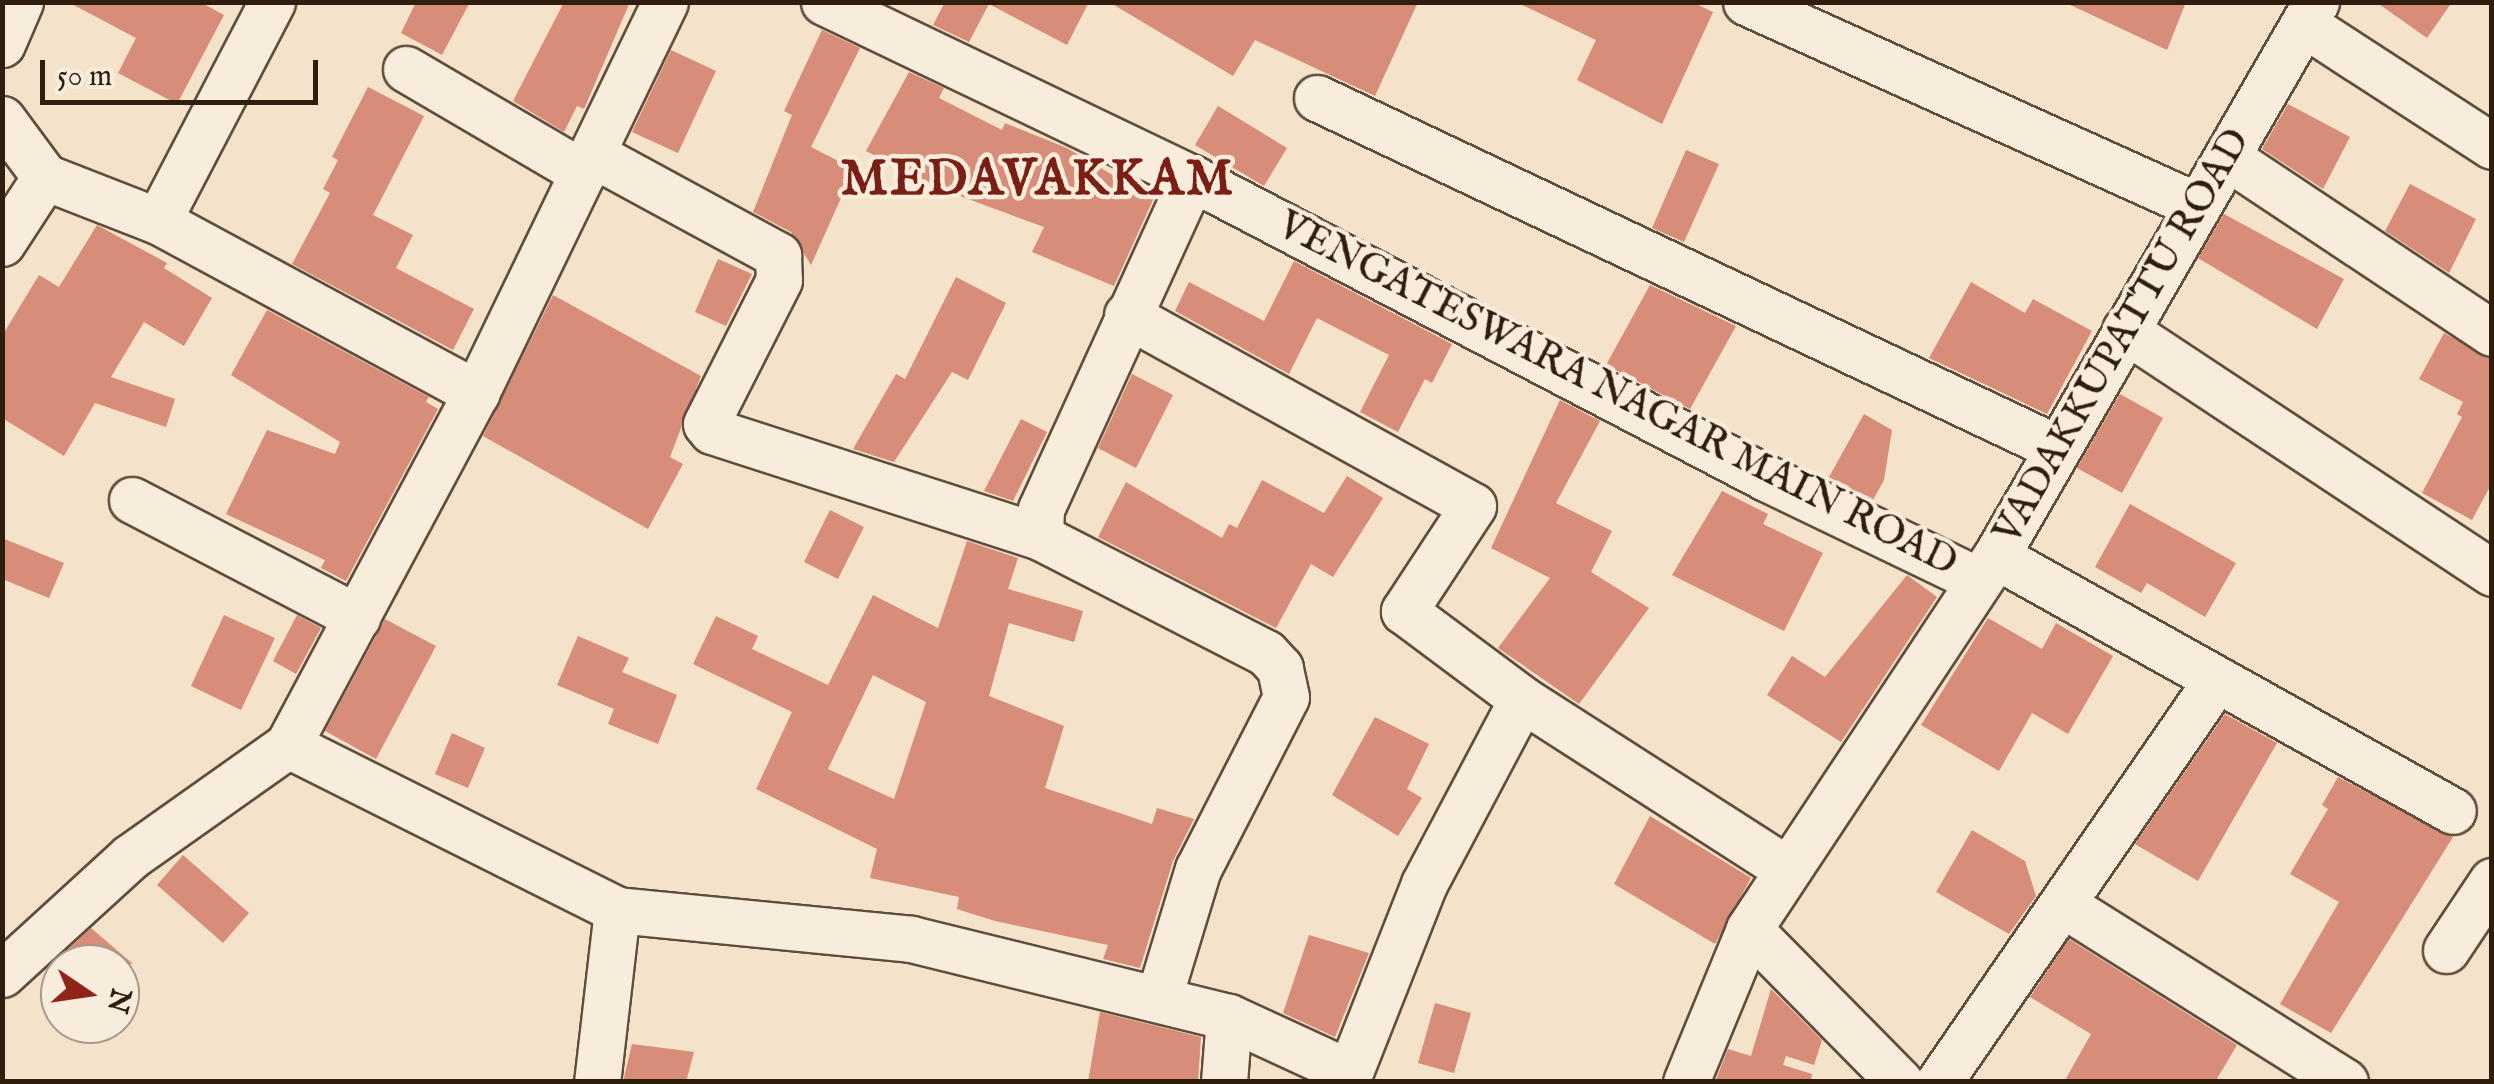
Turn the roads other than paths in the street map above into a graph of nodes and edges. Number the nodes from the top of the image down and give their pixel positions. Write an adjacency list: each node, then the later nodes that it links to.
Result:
1 (20, 2): 7 (street)
2 (272, 2): 17 (street)
3 (665, 2): 13 (street)
4 (824, 2): 15 (street, VENGATESWARA NAGAR MAIN ROAD)
5 (1746, 2): 16 (street)
6 (2310, 13): 11 (street); 12 (street, VADAKKUPATTU ROAD)
7 (2, 44)
8 (406, 70): 13 (street)
9 (1317, 98): 23 (street)
10 (2, 119): 14 (street)
11 (2492, 146)
12 (2227, 157): 16 (street, VADAKKUPATTU ROAD); 21 (street)
13 (587, 163): 22 (street); 25 (street)
14 (45, 177): 17 (street); 18 (street)
15 (1192, 178): 19 (street); 26 (street, VENGATESWARA NAGAR MAIN ROAD)
16 (2198, 206): 20 (street, VADAKKUPATTU ROAD)
17 (158, 222): 22 (street)
18 (2, 243)
19 (1127, 315): 25 (street); 30 (street)
20 (2125, 330): 23 (street, VADAKKUPATTU ROAD); 27 (street)
21 (2492, 333)
22 (476, 393): 28 (street)
23 (2057, 448): 26 (street, VADAKKUPATTU ROAD)
24 (132, 500): 28 (street)
25 (1040, 537): 40 (street)
26 (1987, 568): 29 (street, VENGATESWARA NAGAR MAIN ROAD); 33 (street, VADAKKUPATTU ROAD)
27 (2492, 573)
28 (357, 617): 31 (street)
29 (2216, 680): 32 (street, VENGATESWARA NAGAR MAIN ROAD); 35 (street)
30 (1522, 699): 33 (street); 42 (street)
31 (288, 745): 36 (street); 39 (street)
32 (2453, 811)
33 (1785, 868): 37 (street, VADAKKUPATTU ROAD)
34 (2492, 881): 38 (street)
35 (2064, 905): 47 (street); 48 (street)
36 (617, 910): 40 (street); 43 (street)
37 (1749, 928): 45 (street, VADAKKUPATTU ROAD); 46 (street)
38 (2446, 950)
39 (2, 974)
40 (1158, 996): 41 (street)
41 (1229, 1017): 42 (street); 44 (street)
42 (1346, 1076)
43 (597, 1082)
44 (1224, 1082)
45 (1686, 1082)
46 (1900, 1082)
47 (1939, 1082)
48 (2346, 1082)

